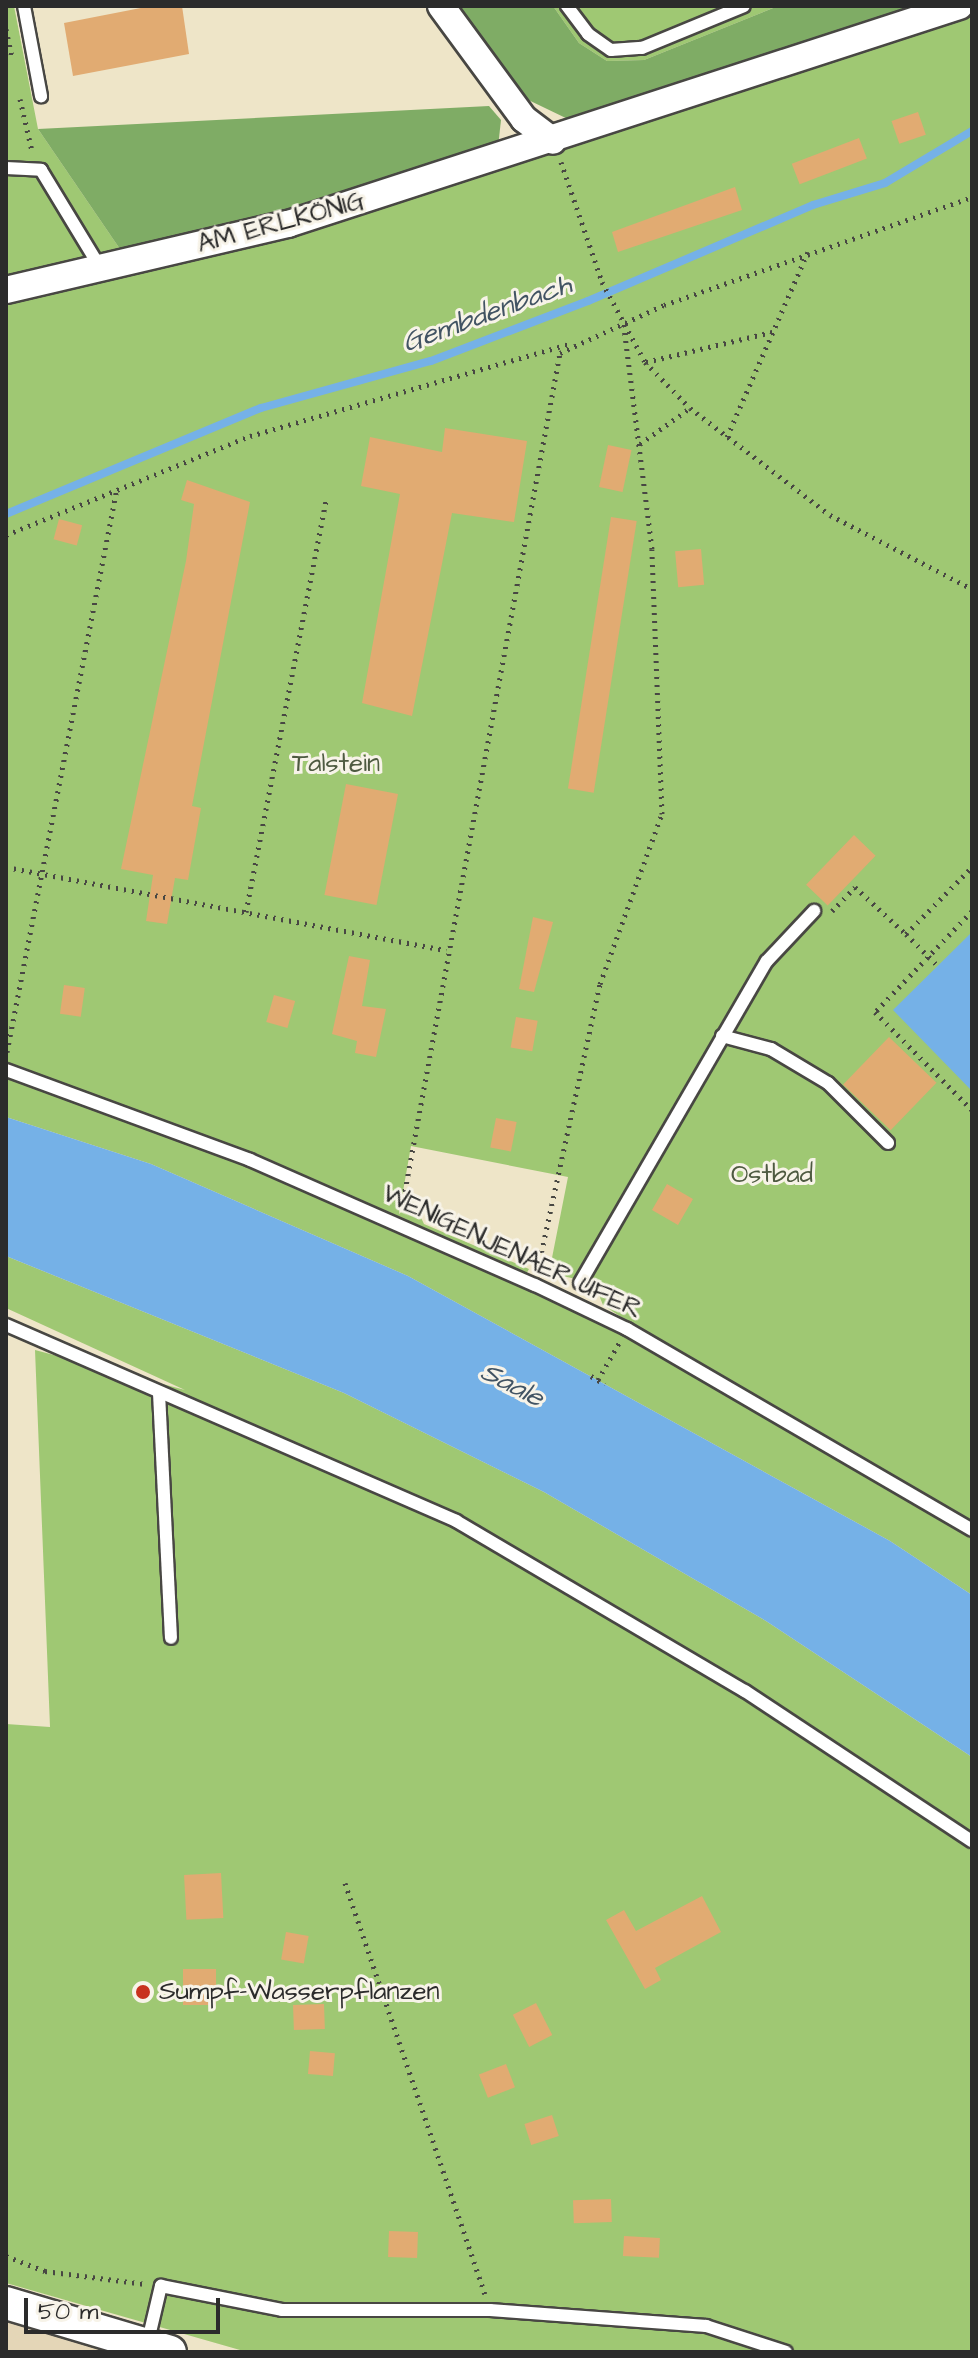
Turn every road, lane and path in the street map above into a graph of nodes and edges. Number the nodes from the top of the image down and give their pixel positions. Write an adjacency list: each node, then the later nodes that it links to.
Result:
1 (24, 6): 6 (lane)
2 (441, 6): 7 (street)
3 (567, 6): 4 (lane)
4 (744, 6)
5 (959, 6): 7 (street, AM ERLKÖNIG)
6 (41, 96)
7 (553, 141): 11 (street, AM ERLKÖNIG); 13 (path)
8 (6, 168): 11 (lane)
9 (972, 197): 10 (path)
10 (808, 251): 13 (path); 14 (path)
11 (101, 269): 12 (street, AM ERLKÖNIG)
12 (6, 290)
13 (623, 321): 15 (path); 16 (path); 19 (path)
14 (773, 332): 16 (path); 18 (path)
15 (572, 343): 20 (path); 31 (path)
16 (645, 362): 17 (path)
17 (690, 408): 18 (path); 19 (path)
18 (727, 437): 23 (path)
19 (640, 444): 41 (path)
20 (117, 488): 22 (path); 26 (path)
21 (326, 500): 29 (path)
22 (6, 535)
23 (972, 589)
24 (6, 867): 26 (path)
25 (972, 867): 30 (path)
26 (46, 875): 29 (path); 35 (path)
27 (814, 911): 30 (path); 34 (lane)
28 (972, 911): 32 (path)
29 (246, 912): 31 (path)
30 (906, 934): 32 (path)
31 (446, 950): 39 (path)
32 (929, 957): 33 (path); 37 (path)
33 (938, 966)
34 (722, 1036): 38 (lane); 40 (lane)
35 (6, 1057)
36 (6, 1070): 41 (lane, WENIGENJENAER UFER)
37 (972, 1110)
38 (888, 1143)
39 (398, 1216)
40 (580, 1283)
41 (535, 1285): 43 (lane, WENIGENJENAER UFER)
42 (6, 1325): 47 (lane)
43 (627, 1329): 45 (path); 48 (lane, WENIGENJENAER UFER)
44 (591, 1376): 45 (path)
45 (598, 1380): 46 (path)
46 (605, 1384)
47 (159, 1393): 49 (lane); 50 (lane)
48 (972, 1530)
49 (171, 1638)
50 (972, 1841)
51 (345, 1883): 55 (path)
52 (6, 2256): 53 (path)
53 (161, 2286): 55 (lane); 56 (lane)
54 (6, 2303): 56 (street)
55 (490, 2310): 57 (lane)
56 (158, 2348)
57 (786, 2352)

